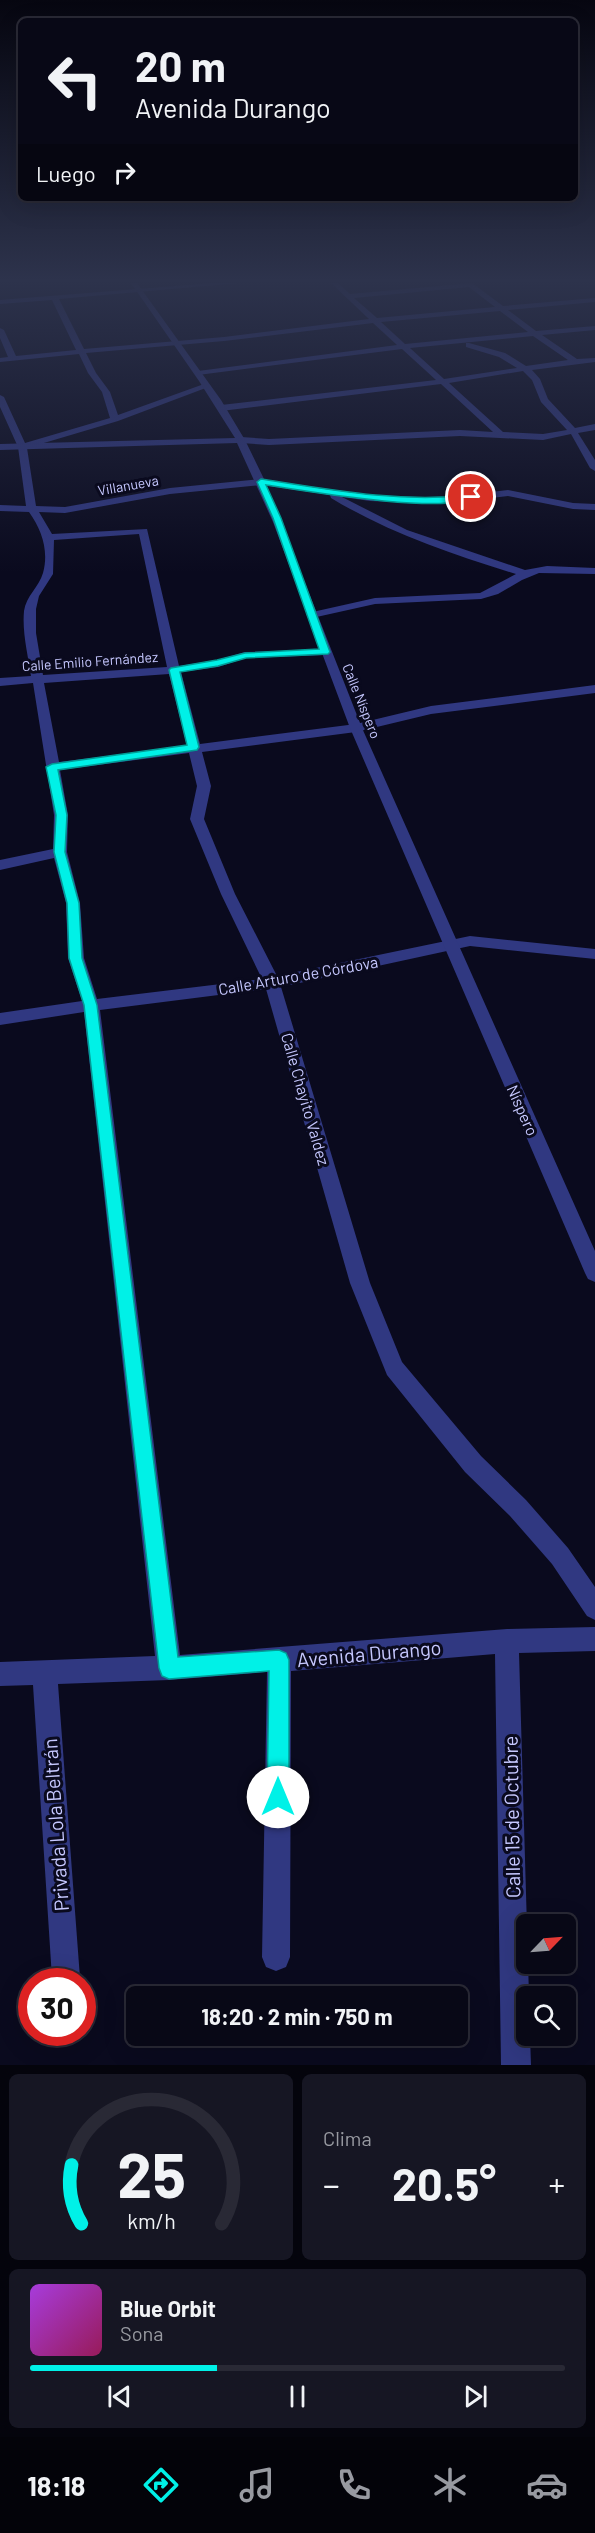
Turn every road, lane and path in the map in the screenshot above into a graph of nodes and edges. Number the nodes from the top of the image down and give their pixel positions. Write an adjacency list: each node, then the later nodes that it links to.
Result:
1 (97, 379): 10 (street)
2 (202, 379): 7 (street, Calle Níspero)
3 (441, 379): 6 (street)
4 (461, 379): 6 (street)
5 (536, 379): 12 (street)
6 (444, 382): 9 (street); 13 (street)
7 (207, 386): 9 (street, Calle Níspero); 10 (street)
8 (0, 397): 16 (street)
9 (221, 408): 14 (street, Calle Níspero)
10 (115, 419): 16 (street)
11 (595, 427): 12 (street)
12 (573, 431): 13 (street); 17 (street)
13 (500, 434): 14 (street)
14 (241, 440): 16 (street); 18 (street, Calle Níspero)
15 (0, 447): 16 (street)
16 (22, 447): 23 (street)
17 (595, 468)
18 (261, 482): 19 (street, Villanueva); 23 (street, Villanueva); 28 (street, Calle Níspero)
19 (328, 492): 20 (street, Villanueva); 27 (street)
20 (573, 506): 21 (street); 24 (street)
21 (595, 507)
22 (0, 508): 23 (street, Villanueva)
23 (31, 508): 25 (street)
24 (595, 515)
25 (48, 537): 30 (street, Calle Chayito Valdez); 31 (street)
26 (595, 571): 27 (street)
27 (526, 574): 28 (street)
28 (312, 615): 29 (street, Calle Níspero)
29 (325, 652): 30 (street, Calle Emilio Fernández); 34 (street, Calle Níspero)
30 (174, 670): 31 (street, Calle Emilio Fernández); 35 (street, Calle Chayito Valdez)
31 (39, 680): 32 (street, Calle Emilio Fernández); 36 (street)
32 (0, 682)
33 (595, 689): 34 (street)
34 (356, 728): 35 (street); 39 (street, Calle Níspero)
35 (193, 747): 36 (street); 41 (street, Calle Chayito Valdez)
36 (52, 767): 37 (street)
37 (60, 852): 38 (street); 42 (street)
38 (0, 865)
39 (452, 947): 40 (street, Calle Arturo de Córdova); 41 (street, Calle Arturo de Córdova); 44 (street, Níspero)
40 (595, 954)
41 (272, 983): 42 (street, Calle Arturo de Córdova); 45 (street, Calle Chayito Valdez)
42 (91, 1005): 43 (street, Calle Arturo de Córdova); 49 (street)
43 (0, 1019)
44 (595, 1273)
45 (595, 1608)
46 (595, 1639): 47 (street, Avenida Durango)
47 (507, 1641): 48 (street, Avenida Durango); 54 (street, Calle 15 de Octubre)
48 (279, 1660): 49 (street, Avenida Durango); 52 (street)
49 (169, 1668): 50 (street, Avenida Durango)
50 (45, 1672): 51 (street, Avenida Durango); 53 (street, Privada Lola Beltrán)
51 (0, 1674)
52 (276, 1957)
53 (65, 1968)
54 (516, 2065)

